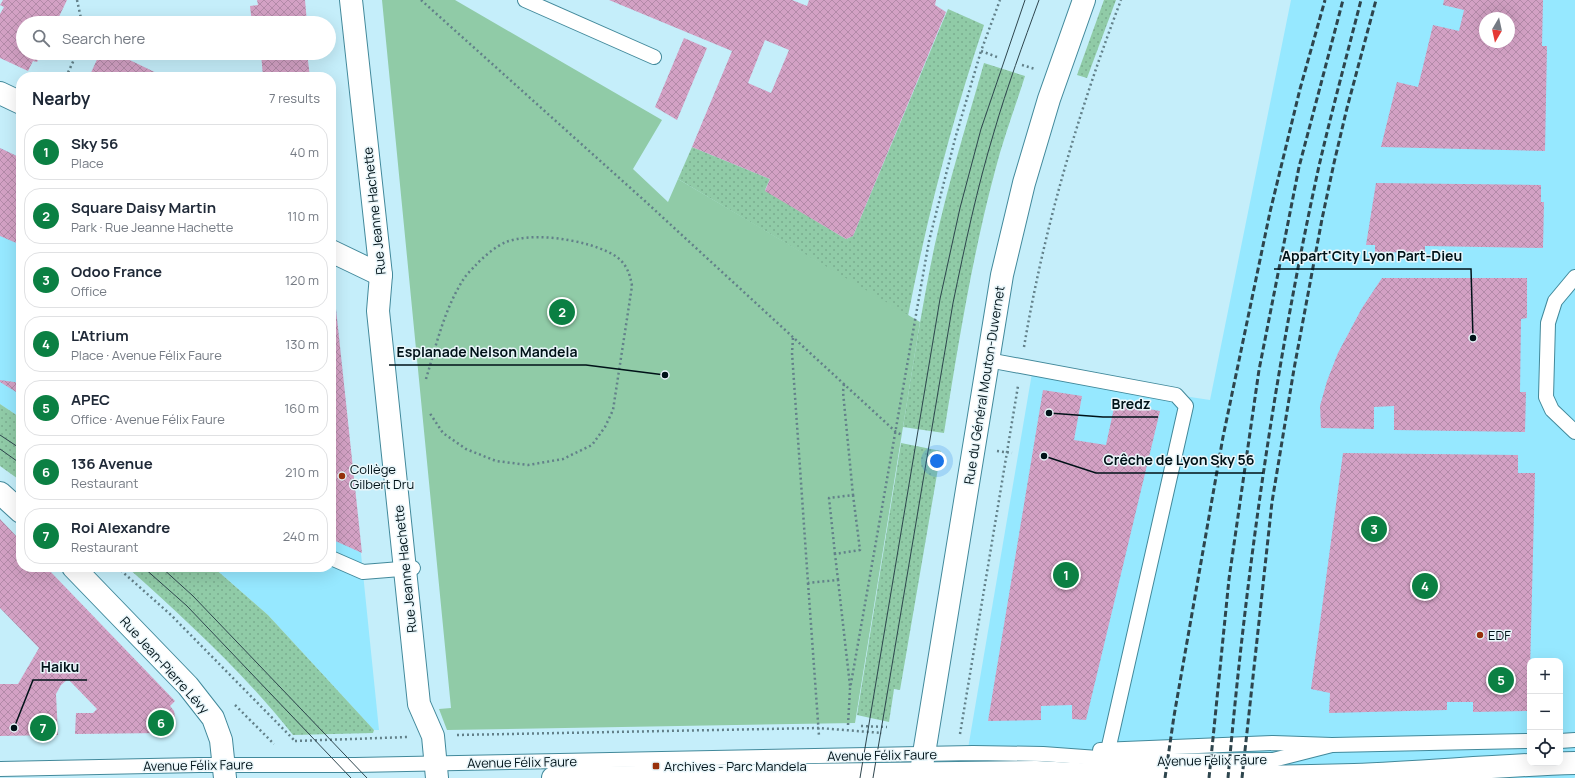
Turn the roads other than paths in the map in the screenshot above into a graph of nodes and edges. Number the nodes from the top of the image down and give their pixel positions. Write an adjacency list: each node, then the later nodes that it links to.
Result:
1 (351, 0): 8 (street, Rue Jeanne Hachette)
2 (525, 0): 4 (lane)
3 (1084, 0): 10 (street, Rue du Général Mouton-Duvernet)
4 (654, 57)
5 (0, 93): 6 (street)
6 (16, 101)
7 (336, 253): 8 (street)
8 (381, 275): 15 (street, Rue Jeanne Hachette)
9 (1575, 278): 11 (lane)
10 (988, 360): 20 (lane); 23 (street, Rue du Général Mouton-Duvernet)
11 (1575, 432)
12 (0, 493): 13 (street)
13 (16, 507)
14 (336, 560): 15 (lane)
15 (409, 568): 25 (street, Rue Jeanne Hachette)
16 (79, 572): 24 (street, Rue Jean-Pierre Lévy)
17 (1575, 740): 19 (lane)
18 (1527, 741): 20 (lane, Avenue Félix Faure)
19 (1563, 741)
20 (1106, 762): 23 (street, Avenue Félix Faure); 23 (lane, Avenue Félix Faure); 26 (street, Avenue Félix Faure)
21 (1575, 763): 26 (street, Avenue Félix Faure)
22 (0, 769): 24 (lane, Avenue Félix Faure)
23 (922, 769): 25 (lane, Avenue Félix Faure); 27 (street, Avenue Félix Faure)
24 (224, 771): 25 (lane, Avenue Félix Faure)
25 (436, 771)
26 (1353, 776)
27 (553, 778)

